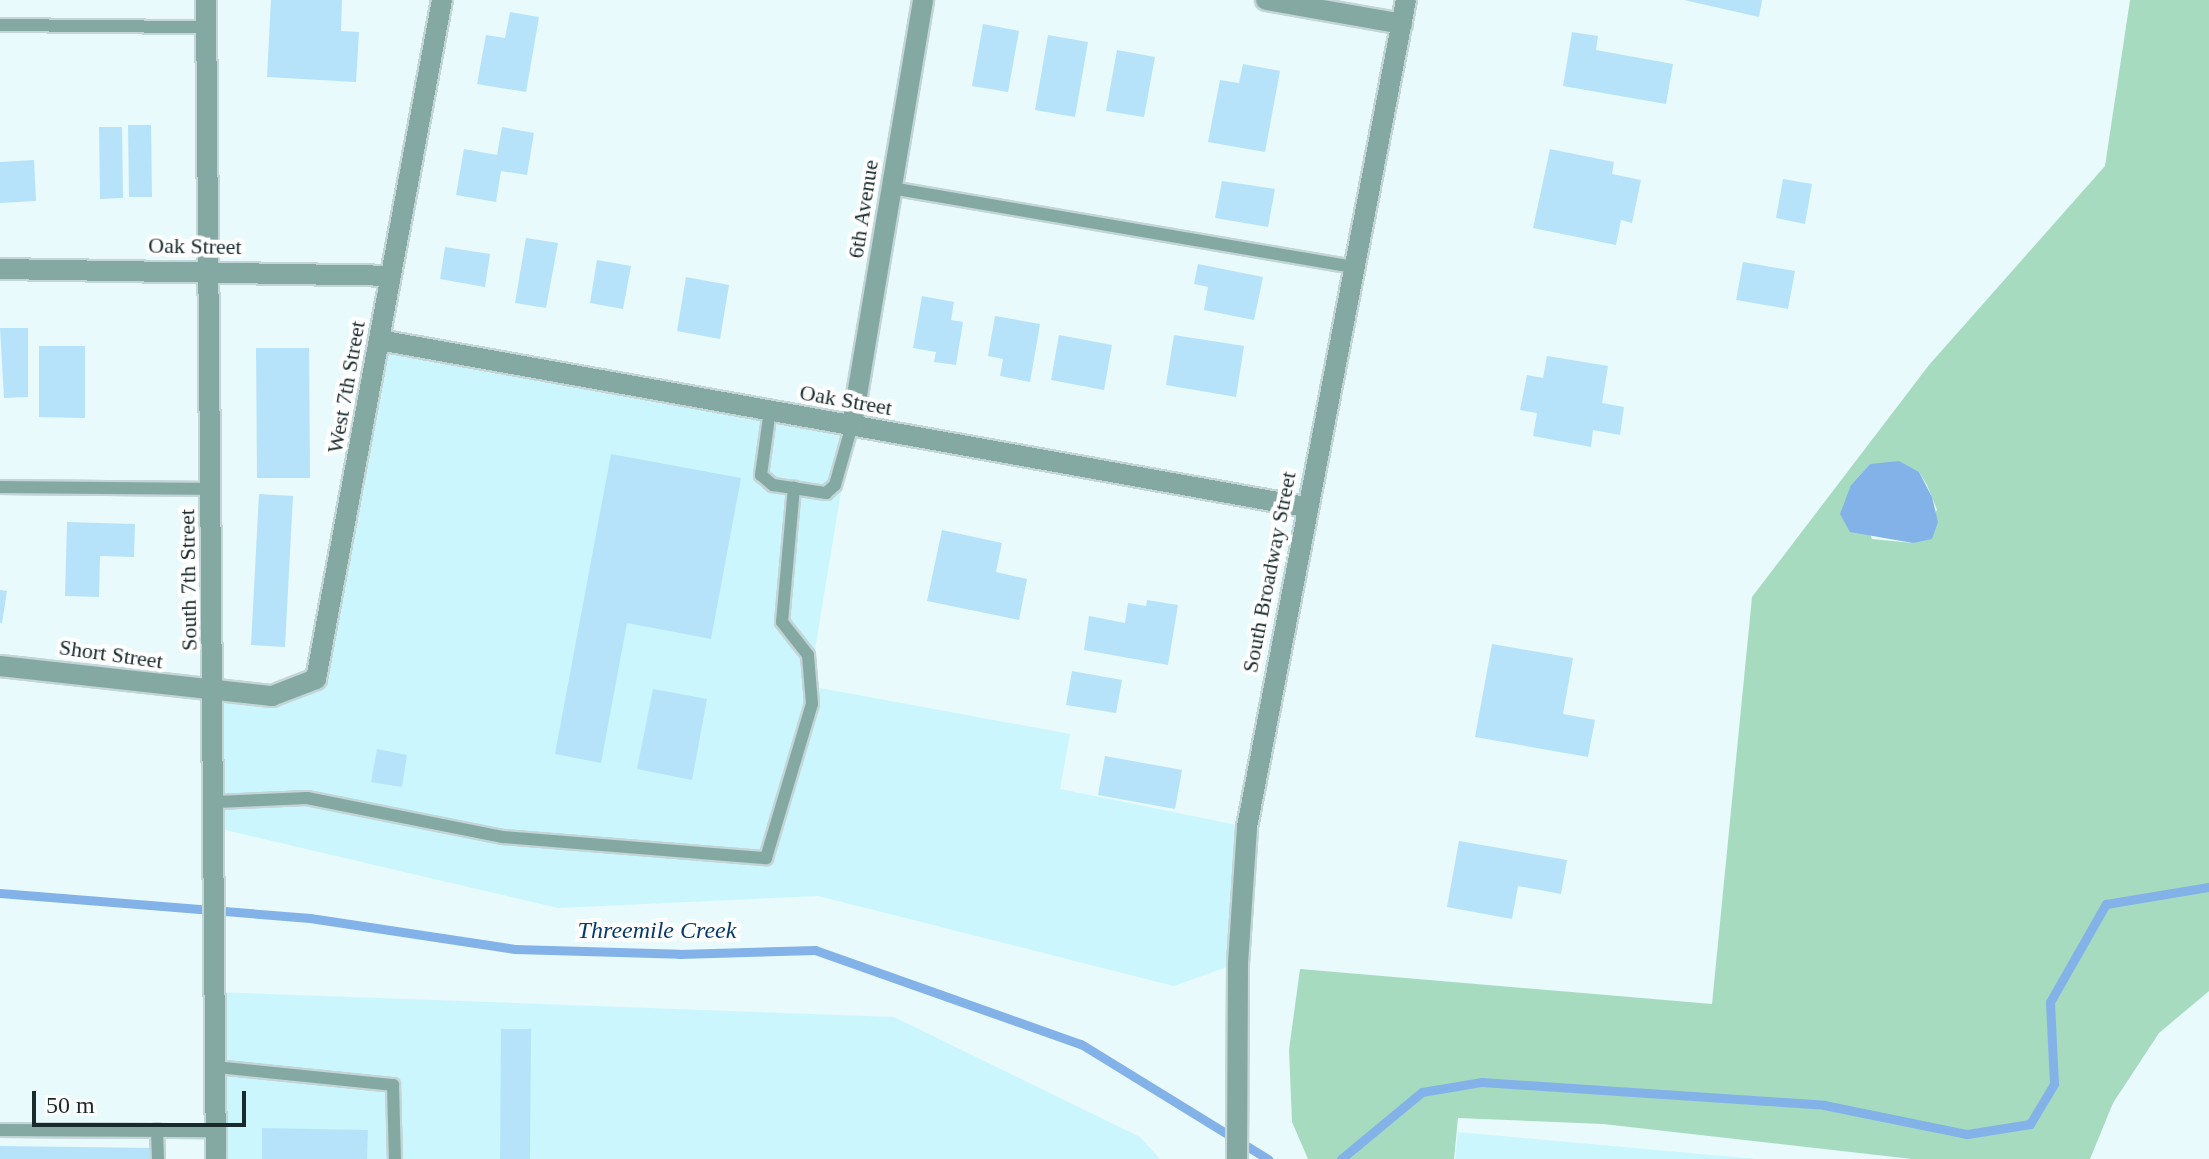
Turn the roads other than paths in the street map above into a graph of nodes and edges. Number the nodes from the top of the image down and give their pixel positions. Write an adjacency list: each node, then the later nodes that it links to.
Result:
1 (206, 0): 8 (street, South 7th Street)
2 (442, 0): 13 (street, West 7th Street)
3 (923, 0): 9 (street, 6th Avenue)
4 (1266, 0): 6 (street)
5 (1406, 0): 6 (street, South Broadway Street)
6 (1402, 24): 10 (street, South Broadway Street)
7 (0, 25): 8 (lane)
8 (206, 27): 12 (street, South 7th Street)
9 (891, 188): 10 (lane); 16 (street, 6th Avenue)
10 (1353, 267): 20 (street, South Broadway Street)
11 (0, 269): 12 (street, Oak Street)
12 (208, 269): 13 (street, Oak Street); 19 (street, South 7th Street)
13 (390, 276): 14 (street, West 7th Street)
14 (379, 340): 15 (street, Oak Street); 22 (street, West 7th Street)
15 (770, 410): 16 (street, Oak Street); 18 (lane)
16 (852, 425): 18 (lane); 20 (street, Oak Street)
17 (0, 487): 19 (lane)
18 (794, 488): 23 (lane)
19 (211, 489): 22 (street, South 7th Street)
20 (1305, 507): 31 (street, South Broadway Street)
21 (0, 666): 22 (street, Short Street)
22 (214, 693): 23 (street, South 7th Street)
23 (217, 802): 24 (street, South 7th Street)
24 (216, 1067): 27 (street, South 7th Street); 30 (lane)
25 (0, 1130): 26 (lane)
26 (157, 1130): 27 (lane); 28 (lane)
27 (216, 1131): 29 (street, South 7th Street)
28 (158, 1159)
29 (216, 1159)
30 (395, 1159)
31 (1237, 1159)

